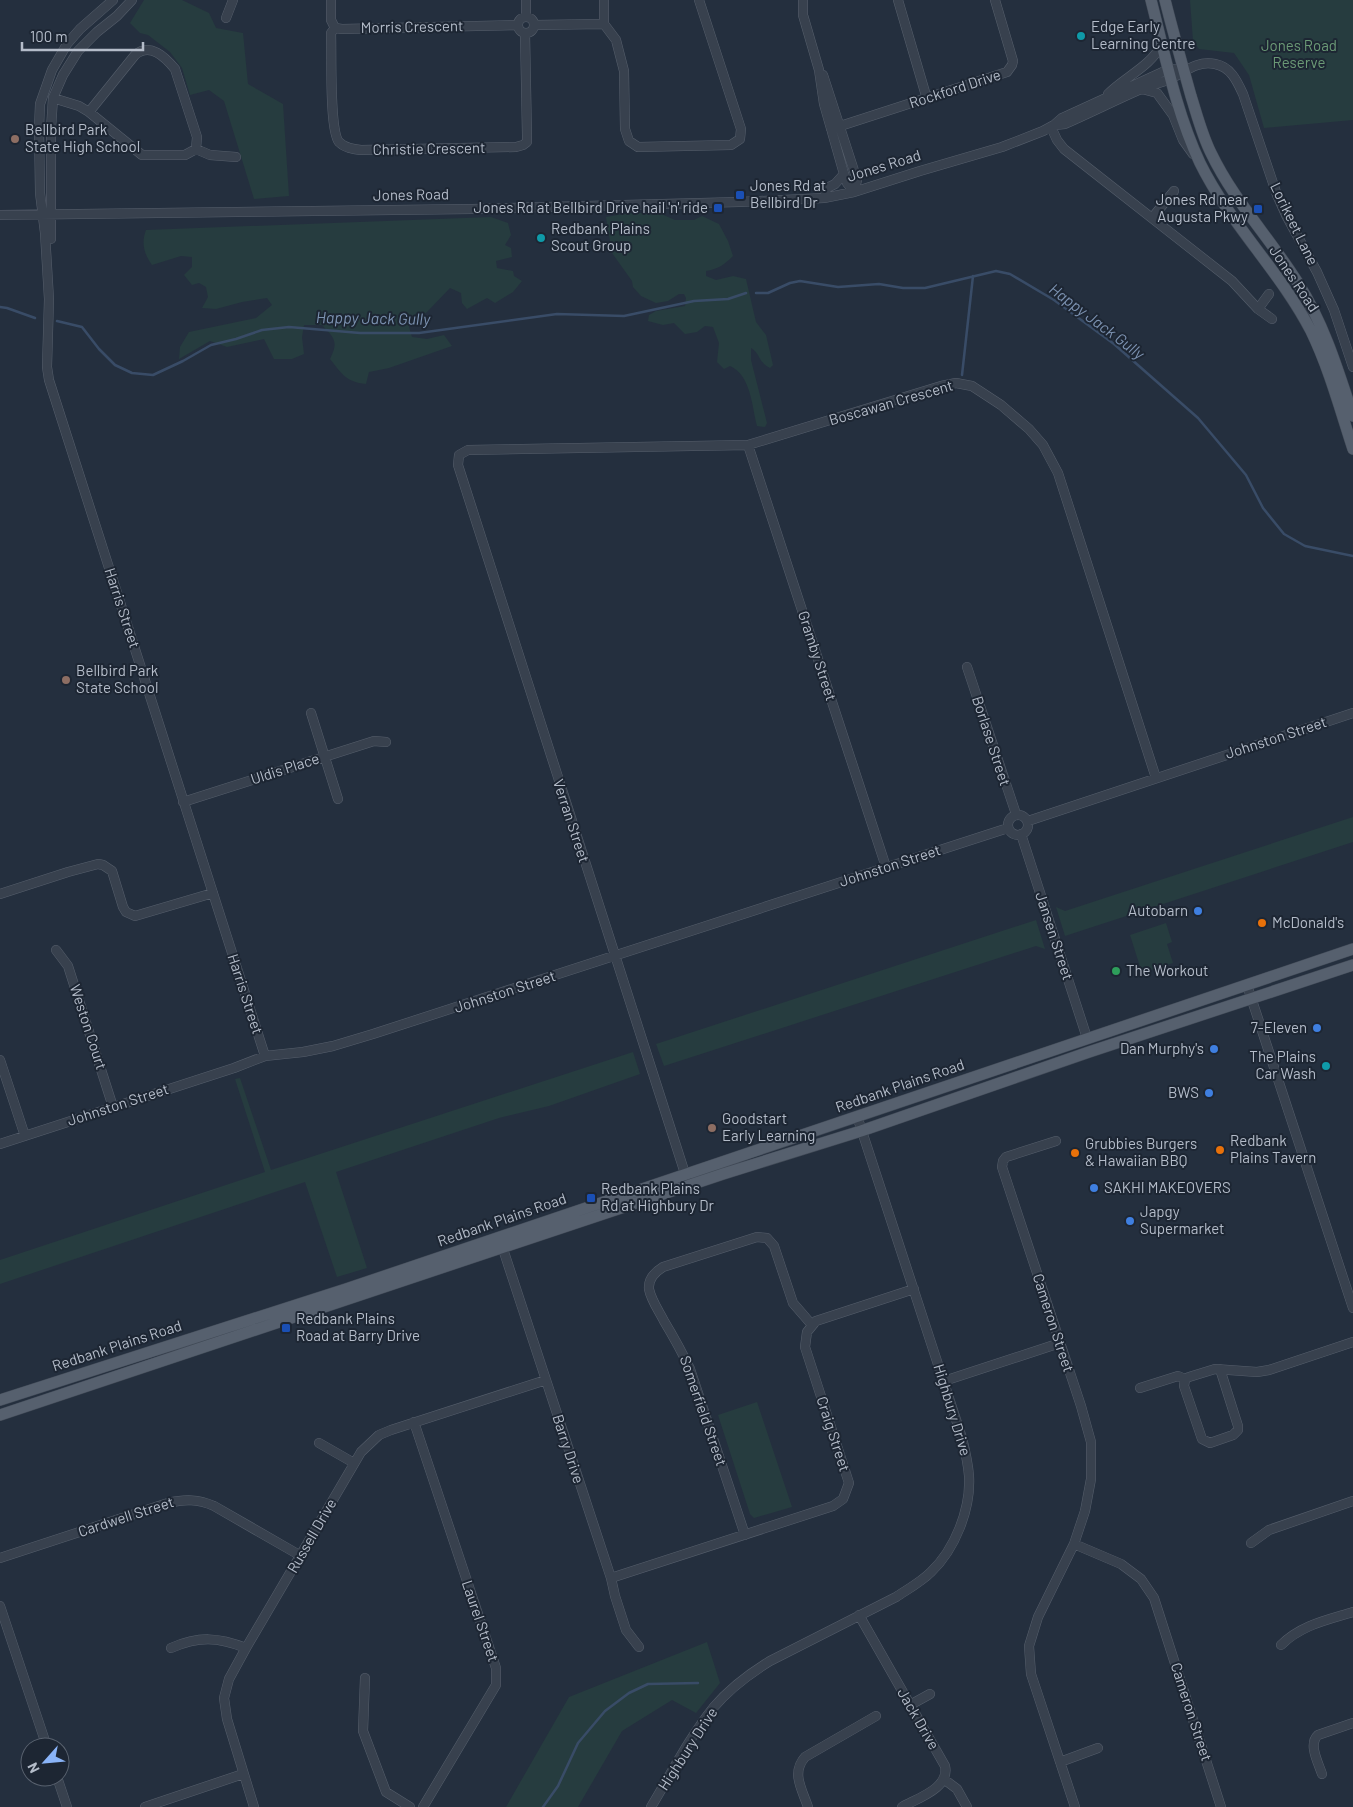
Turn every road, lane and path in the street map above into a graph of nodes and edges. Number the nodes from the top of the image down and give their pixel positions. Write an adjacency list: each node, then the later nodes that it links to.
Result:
1 (113, 0): 37 (street)
2 (132, 0): 24 (street)
3 (233, 0): 14 (street)
4 (331, 0): 18 (street)
5 (526, 0): 13 (street)
6 (604, 0): 15 (street)
7 (699, 0): 15 (street)
8 (804, 0): 29 (street)
9 (898, 0): 26 (street)
10 (995, 0): 26 (street, Rockford Drive)
11 (1151, 0): 20 (main road)
12 (1165, 0): 21 (main road)
13 (526, 16): 16 (street); 17 (street)
14 (226, 18)
15 (604, 24): 17 (street)
16 (518, 25): 18 (street, Morris Crescent); 19 (street)
17 (534, 25): 19 (street)
18 (335, 28): 19 (street, Christie Crescent)
19 (525, 33)
20 (1162, 44): 22 (main road); 25 (street)
21 (1184, 70): 22 (street, Jones Road); 43 (street, Lorikeet Lane); 44 (main road, Jones Road)
22 (1170, 74): 23 (street, Jones Road); 25 (street, Jones Road); 32 (main road, Jones Road)
23 (1142, 89): 28 (street, Jones Road); 32 (street)
24 (54, 98): 27 (street); 37 (street)
25 (1104, 98): 28 (street, Jones Road)
26 (927, 99): 29 (street, Rockford Drive)
27 (89, 112): 30 (street); 30 (street)
28 (1053, 126): 35 (street, Jones Road); 39 (street)
29 (836, 128): 33 (street); 35 (street)
30 (196, 149): 31 (street)
31 (236, 157)
32 (1200, 162): 46 (main road, Jones Road)
33 (844, 174): 35 (street); 36 (street)
34 (1174, 191): 39 (street)
35 (854, 192): 36 (street, Jones Road)
36 (824, 198): 37 (street, Jones Road)
37 (46, 214): 38 (street, Jones Road); 55 (street, Harris Street)
38 (0, 215)
39 (1152, 218): 41 (street)
40 (1269, 294): 41 (street)
41 (1258, 309): 42 (street)
42 (1272, 319)
43 (1353, 368)
44 (1353, 416)
45 (748, 445): 47 (street, Boscawan Crescent); 53 (street, Boscawan Crescent); 60 (street, Gramby Street)
46 (1353, 449)
47 (459, 455): 65 (street, Verran Street)
48 (967, 667): 56 (street, Borlase Street)
49 (310, 713): 52 (street)
50 (1353, 713): 53 (street, Johnston Street)
51 (386, 742): 52 (street, Uldis Place)
52 (325, 757): 54 (street); 55 (street, Uldis Place)
53 (1156, 778): 57 (street, Johnston Street)
54 (338, 799)
55 (184, 802): 61 (street, Harris Street)
56 (1016, 814): 57 (street); 58 (street)
57 (1028, 821): 59 (street)
58 (1008, 828): 59 (street); 60 (street, Johnston Street)
59 (1021, 834): 71 (street, Jansen Street)
60 (886, 867): 65 (street, Johnston Street)
61 (213, 893): 62 (street); 74 (street, Harris Street)
62 (0, 894)
63 (1353, 949): 67 (main road, Redbank Plains Road)
64 (56, 950): 76 (street, Weston Court)
65 (615, 956): 74 (street, Johnston Street); 82 (street, Verran Street)
66 (1353, 956): 67 (main road)
67 (1314, 962): 69 (main road, Redbank Plains Road)
68 (1353, 965): 70 (main road, Redbank Plains Road)
69 (1247, 985): 70 (street); 71 (main road, Redbank Plains Road)
70 (1252, 999): 72 (main road, Redbank Plains Road); 86 (street)
71 (1087, 1038): 73 (main road, Redbank Plains Road)
72 (1089, 1052): 73 (main road); 78 (main road, Redbank Plains Road)
73 (1039, 1054): 77 (main road, Redbank Plains Road)
74 (265, 1056): 76 (street, Johnston Street)
75 (0, 1060): 79 (street)
76 (114, 1107): 79 (street, Johnston Street)
77 (856, 1116): 78 (street, Highbury Drive); 82 (main road, Redbank Plains Road)
78 (861, 1131): 83 (main road, Redbank Plains Road); 85 (street, Highbury Drive)
79 (25, 1136): 81 (street, Johnston Street)
80 (1056, 1141): 89 (street, Cameron Street)
81 (0, 1144)
82 (685, 1174): 83 (street, Verran Street); 95 (main road, Redbank Plains Road)
83 (689, 1186): 84 (main road, Redbank Plains Road)
84 (503, 1248): 91 (street, Barry Drive); 96 (main road, Redbank Plains Road)
85 (914, 1289): 87 (street); 93 (street, Highbury Drive)
86 (1353, 1308)
87 (812, 1325): 101 (street, Craig Street); 101 (street, Somerfield Street)
88 (1353, 1342): 90 (street)
89 (1060, 1344): 93 (street); 103 (street, Cameron Street)
90 (1220, 1369): 92 (street); 92 (street)
91 (546, 1380): 97 (street, Russell Drive); 106 (street, Barry Drive)
92 (1186, 1380): 94 (street)
93 (944, 1381): 109 (street, Highbury Drive)
94 (1140, 1388)
95 (0, 1400)
96 (0, 1415)
97 (414, 1422): 99 (street, Russell Drive); 130 (street, Laurel Street)
98 (319, 1443): 99 (street)
99 (354, 1464): 104 (street, Russell Drive)
100 (1353, 1501): 102 (street)
101 (745, 1535): 106 (street, Craig Street)
102 (1251, 1543)
103 (1074, 1544): 121 (street, Cameron Street); 136 (street, Cameron Street)
104 (301, 1556): 105 (street, Cardwell Street); 113 (street, Russell Drive)
105 (0, 1558)
106 (611, 1578): 111 (street, Barry Drive)
107 (0, 1606): 119 (street)
108 (1353, 1612): 110 (street)
109 (859, 1616): 116 (street, Jack Drive); 131 (street, Highbury Drive)
110 (1281, 1645)
111 (639, 1647)
112 (172, 1648): 113 (street)
113 (246, 1648): 122 (street, Russell Drive)
114 (365, 1678): 129 (street)
115 (930, 1694): 116 (street)
116 (910, 1705): 124 (street, Jack Drive)
117 (876, 1716): 132 (street)
118 (1353, 1723): 123 (street)
119 (44, 1737)
120 (1098, 1748): 121 (street)
121 (1060, 1762): 135 (street, Cameron Street)
122 (244, 1774): 127 (street); 128 (street, Russell Drive)
123 (1322, 1774)
124 (945, 1780): 133 (street); 134 (street)
125 (60, 1787): 126 (street)
126 (67, 1807)
127 (145, 1807)
128 (254, 1807)
129 (410, 1807)
130 (423, 1807)
131 (651, 1807)
132 (808, 1807)
133 (902, 1807)
134 (967, 1807)
135 (1075, 1807)
136 (1221, 1807)

